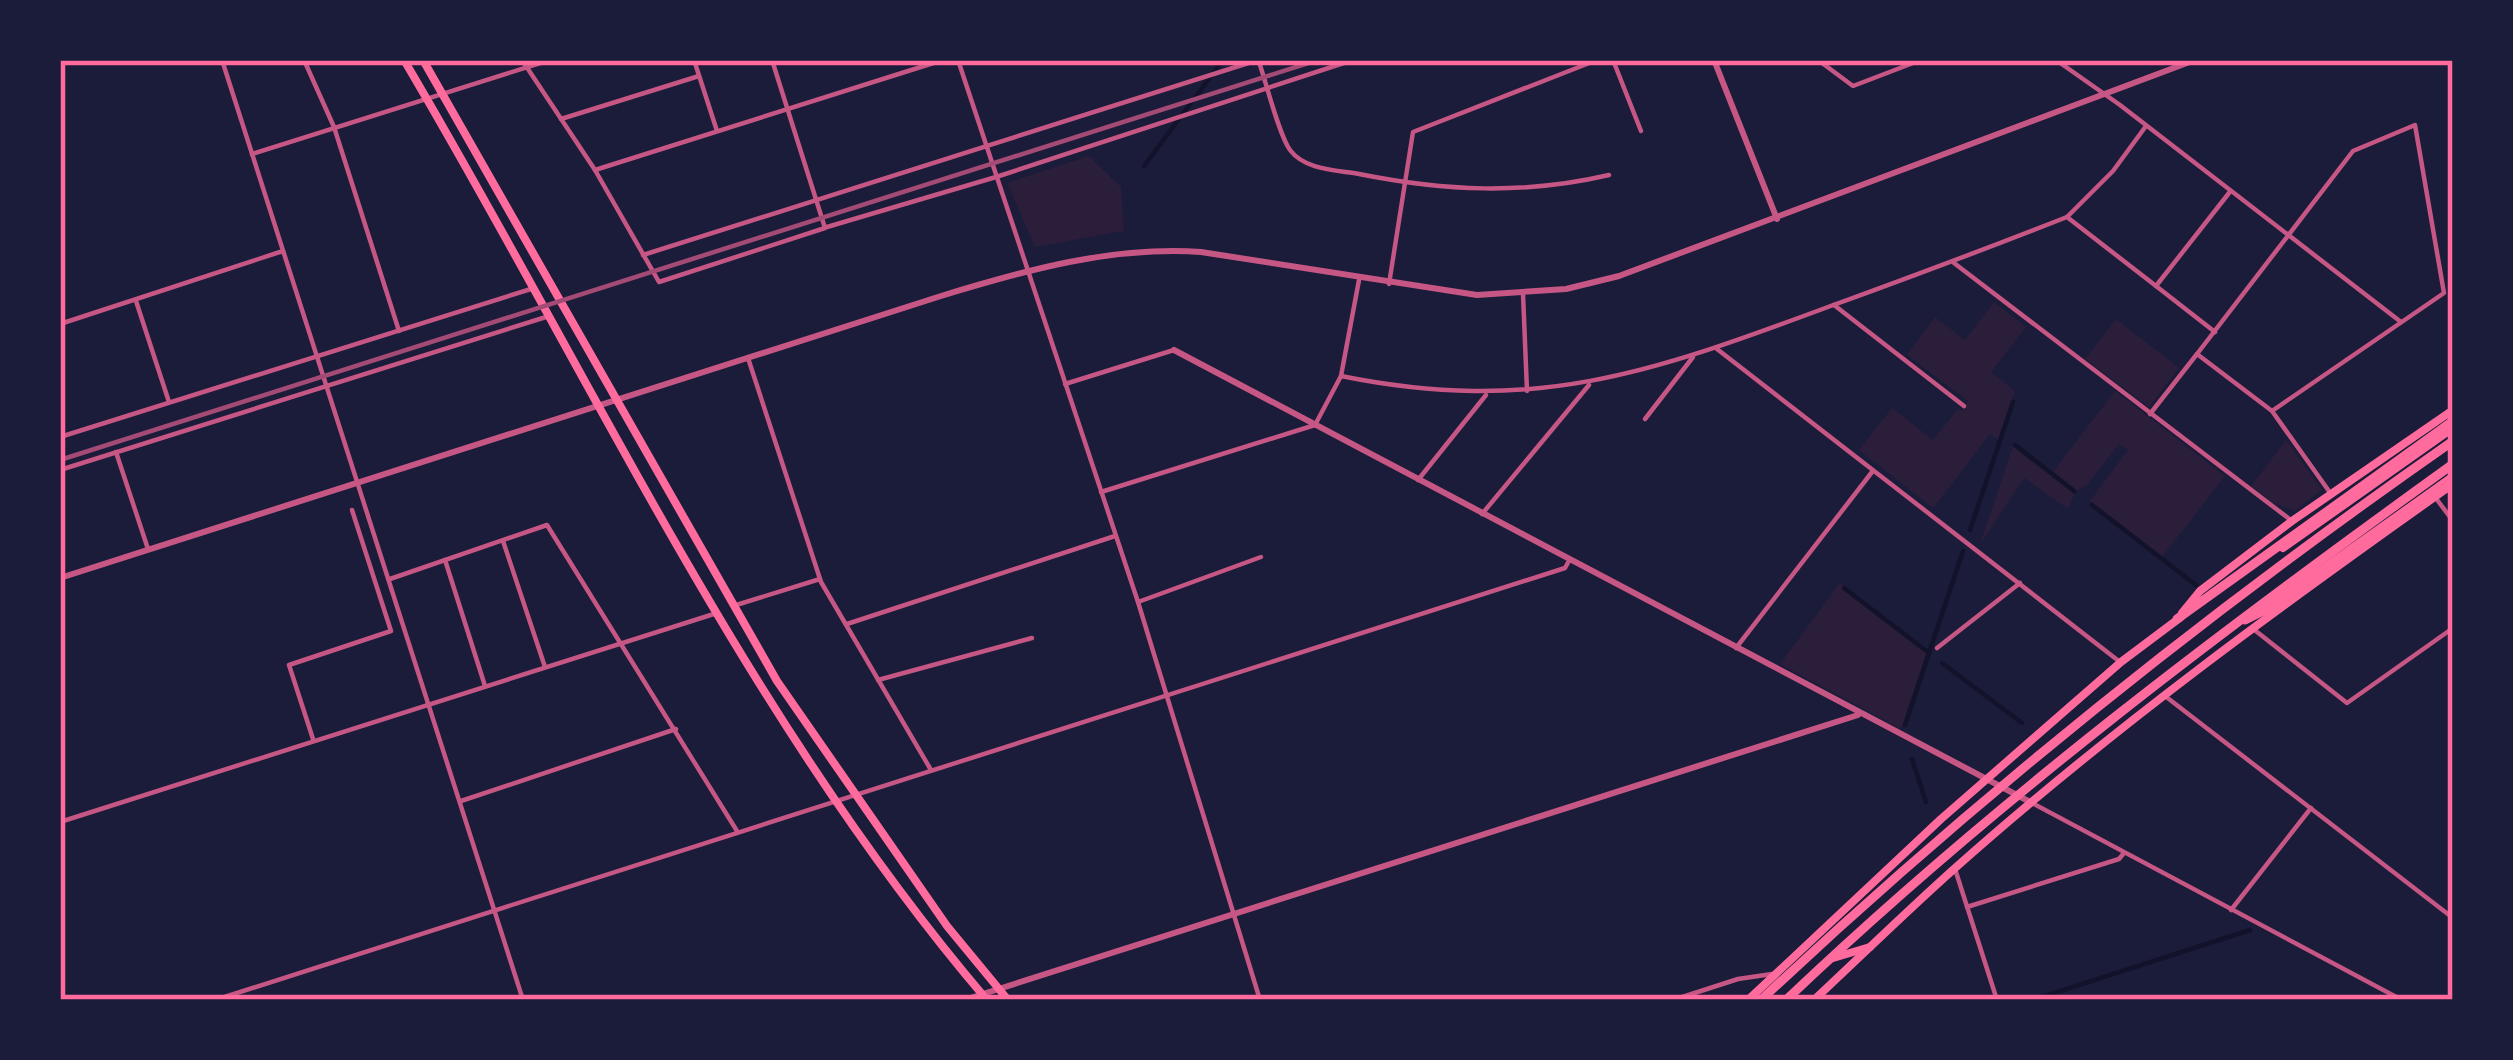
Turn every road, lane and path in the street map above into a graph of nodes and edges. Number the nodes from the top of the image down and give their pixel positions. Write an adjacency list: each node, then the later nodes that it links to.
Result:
1 (222, 60): 34 (street)
2 (304, 60): 30 (street)
3 (404, 60): 26 (main road)
4 (423, 60): 24 (main road)
5 (522, 60): 21 (street)
6 (550, 60): 21 (street)
7 (694, 60): 22 (street)
8 (772, 60): 27 (street)
9 (943, 60): 27 (street)
10 (958, 60): 33 (street)
11 (1258, 60): 23 (street); 33 (street)
12 (1353, 60): 23 (street)
13 (1598, 60): 38 (street)
14 (1613, 60): 32 (street)
15 (1714, 60): 42 (street)
16 (1818, 60): 20 (street)
17 (1921, 60): 20 (street)
18 (2056, 60): 25 (street)
19 (2195, 60): 25 (street)
20 (1827, 63)
21 (527, 67): 24 (street); 28 (street)
22 (699, 76): 28 (street); 31 (street)
23 (1268, 88): 37 (street); 38 (street)
24 (441, 93): 26 (street); 73 (main road)
25 (2106, 95): 29 (street); 42 (street)
26 (427, 97): 30 (street); 52 (main road)
27 (788, 109): 31 (street); 40 (street)
28 (561, 119): 35 (street)
29 (2146, 126): 39 (street); 41 (street)
30 (334, 127): 34 (street); 59 (street)
31 (717, 131): 35 (street)
32 (1641, 131)
33 (985, 146): 37 (street); 40 (street)
34 (252, 154): 45 (street)
35 (595, 170): 46 (street)
36 (1609, 175): 38 (street)
37 (996, 177): 43 (street); 48 (street)
38 (1404, 183): 50 (street)
39 (2230, 191): 44 (street); 51 (street)
40 (816, 199): 43 (street); 46 (street)
41 (2067, 217): 47 (street); 51 (street)
42 (1777, 219): 53 (street)
43 (825, 228): 46 (street)
44 (2288, 236): 57 (street); 57 (street); 60 (street)
45 (283, 251): 54 (street); 65 (street)
46 (643, 255)
47 (1952, 262): 55 (street); 79 (street)
48 (1028, 270): 49 (street); 66 (street); 69 (street)
49 (1359, 280): 50 (street); 67 (street)
50 (1389, 284): 53 (street)
51 (2156, 286): 60 (street)
52 (531, 289): 56 (main road); 59 (street)
53 (1523, 294): 71 (street)
54 (136, 301): 58 (street); 74 (street)
55 (1834, 305): 61 (street); 76 (street)
56 (546, 317): 70 (street); 75 (main road)
57 (2401, 322): 78 (street)
58 (60, 324)
59 (399, 331): 65 (street)
60 (2215, 332): 63 (street)
61 (1717, 349): 64 (street); 88 (street)
62 (1174, 350): 69 (street); 81 (street)
63 (2197, 354): 78 (street); 79 (street)
64 (1694, 357): 68 (street); 80 (street)
65 (317, 358): 70 (street); 74 (street)
66 (748, 358): 73 (street); 107 (street)
67 (1340, 376): 72 (street); 81 (street)
68 (1590, 383): 71 (street); 96 (street)
69 (1064, 384): 92 (street)
70 (328, 386): 85 (street); 91 (street)
71 (1527, 391): 72 (street)
72 (1487, 393): 89 (street)
73 (616, 400): 75 (street); 110 (main road)
74 (169, 402): 83 (street)
75 (599, 405): 91 (street); 111 (main road)
76 (1964, 406)
77 (2453, 410): 93 (main road)
78 (2272, 411): 93 (street)
79 (2150, 414): 97 (street)
80 (1645, 419)
81 (1315, 424): 89 (street); 92 (street)
82 (2453, 425): 112 (highway); 112 (main road)
83 (60, 437)
84 (2453, 441): 161 (highway)
85 (116, 452): 87 (street); 101 (street)
86 (2453, 464): 118 (highway)
87 (60, 470)
88 (1874, 470): 108 (street); 121 (street)
89 (1418, 480): 96 (street)
90 (2453, 481): 94 (main road); 118 (highway)
91 (357, 482): 101 (street); 106 (street)
92 (1101, 491): 99 (street)
93 (2331, 494): 97 (main road)
94 (2435, 497): 98 (street); 115 (main road)
95 (352, 510): 117 (street)
96 (1482, 514): 103 (street)
97 (2292, 521): 112 (main road)
98 (2453, 521)
99 (1115, 536): 109 (street); 113 (street)
100 (503, 540): 104 (street); 120 (street); 124 (street)
101 (148, 549): 105 (street)
102 (1261, 557): 109 (street)
103 (1570, 559): 121 (street); 127 (street)
104 (445, 560): 106 (street); 126 (street)
105 (60, 578)
106 (390, 579): 114 (street)
107 (820, 579): 110 (street); 113 (street)
108 (2020, 583): 122 (street); 123 (street)
109 (1138, 602): 127 (street)
110 (732, 606): 135 (main road)
111 (717, 614): 120 (street); 137 (main road)
112 (2177, 619): 123 (main road)
113 (847, 624): 125 (street)
114 (406, 627): 117 (street); 129 (street)
115 (2252, 628): 116 (street); 128 (main road)
116 (2453, 628)
117 (391, 631): 132 (street)
118 (2218, 633): 162 (highway)
119 (1032, 638): 125 (street)
120 (623, 643): 124 (street); 131 (street)
121 (1736, 648): 130 (street)
122 (1937, 648)
123 (2121, 662): 134 (main road)
124 (545, 667): 126 (street)
125 (878, 680): 133 (street)
126 (485, 686): 129 (street)
127 (1167, 695): 133 (street); 147 (street)
128 (2165, 696): 138 (main road); 139 (street)
129 (430, 704): 132 (street); 136 (street)
130 (1861, 714): 134 (street); 147 (street)
131 (676, 729): 136 (street); 141 (street)
132 (314, 741): 140 (street)
133 (931, 770): 135 (street)
134 (1985, 781): 138 (street); 150 (main road)
135 (853, 795): 137 (street); 151 (main road)
136 (461, 801): 145 (street)
137 (836, 801): 141 (street); 152 (main road)
138 (2032, 803): 142 (street); 143 (main road)
139 (2311, 808): 146 (street); 148 (street)
140 (60, 822)
141 (737, 831): 145 (street)
142 (2124, 853): 144 (street); 146 (street)
143 (1955, 869): 144 (street); 149 (main road)
144 (1967, 907): 164 (street)
145 (495, 910): 154 (street); 155 (street)
146 (2231, 910): 153 (street)
147 (1232, 913): 151 (street); 158 (street)
148 (2453, 918)
149 (1871, 947): 150 (main road); 163 (main road)
150 (1774, 974): 159 (street); 160 (main road)
151 (998, 989): 152 (street); 157 (main road)
152 (984, 997): 156 (street)
153 (2388, 997): 165 (street)
154 (215, 1000)
155 (524, 1000)
156 (964, 1000)
157 (1008, 1000)
158 (1260, 1000)
159 (1673, 1000)
160 (1748, 1000)
161 (1761, 1000)
162 (1786, 1000)
163 (1814, 1000)
164 (1997, 1000)
165 (2402, 1000)

